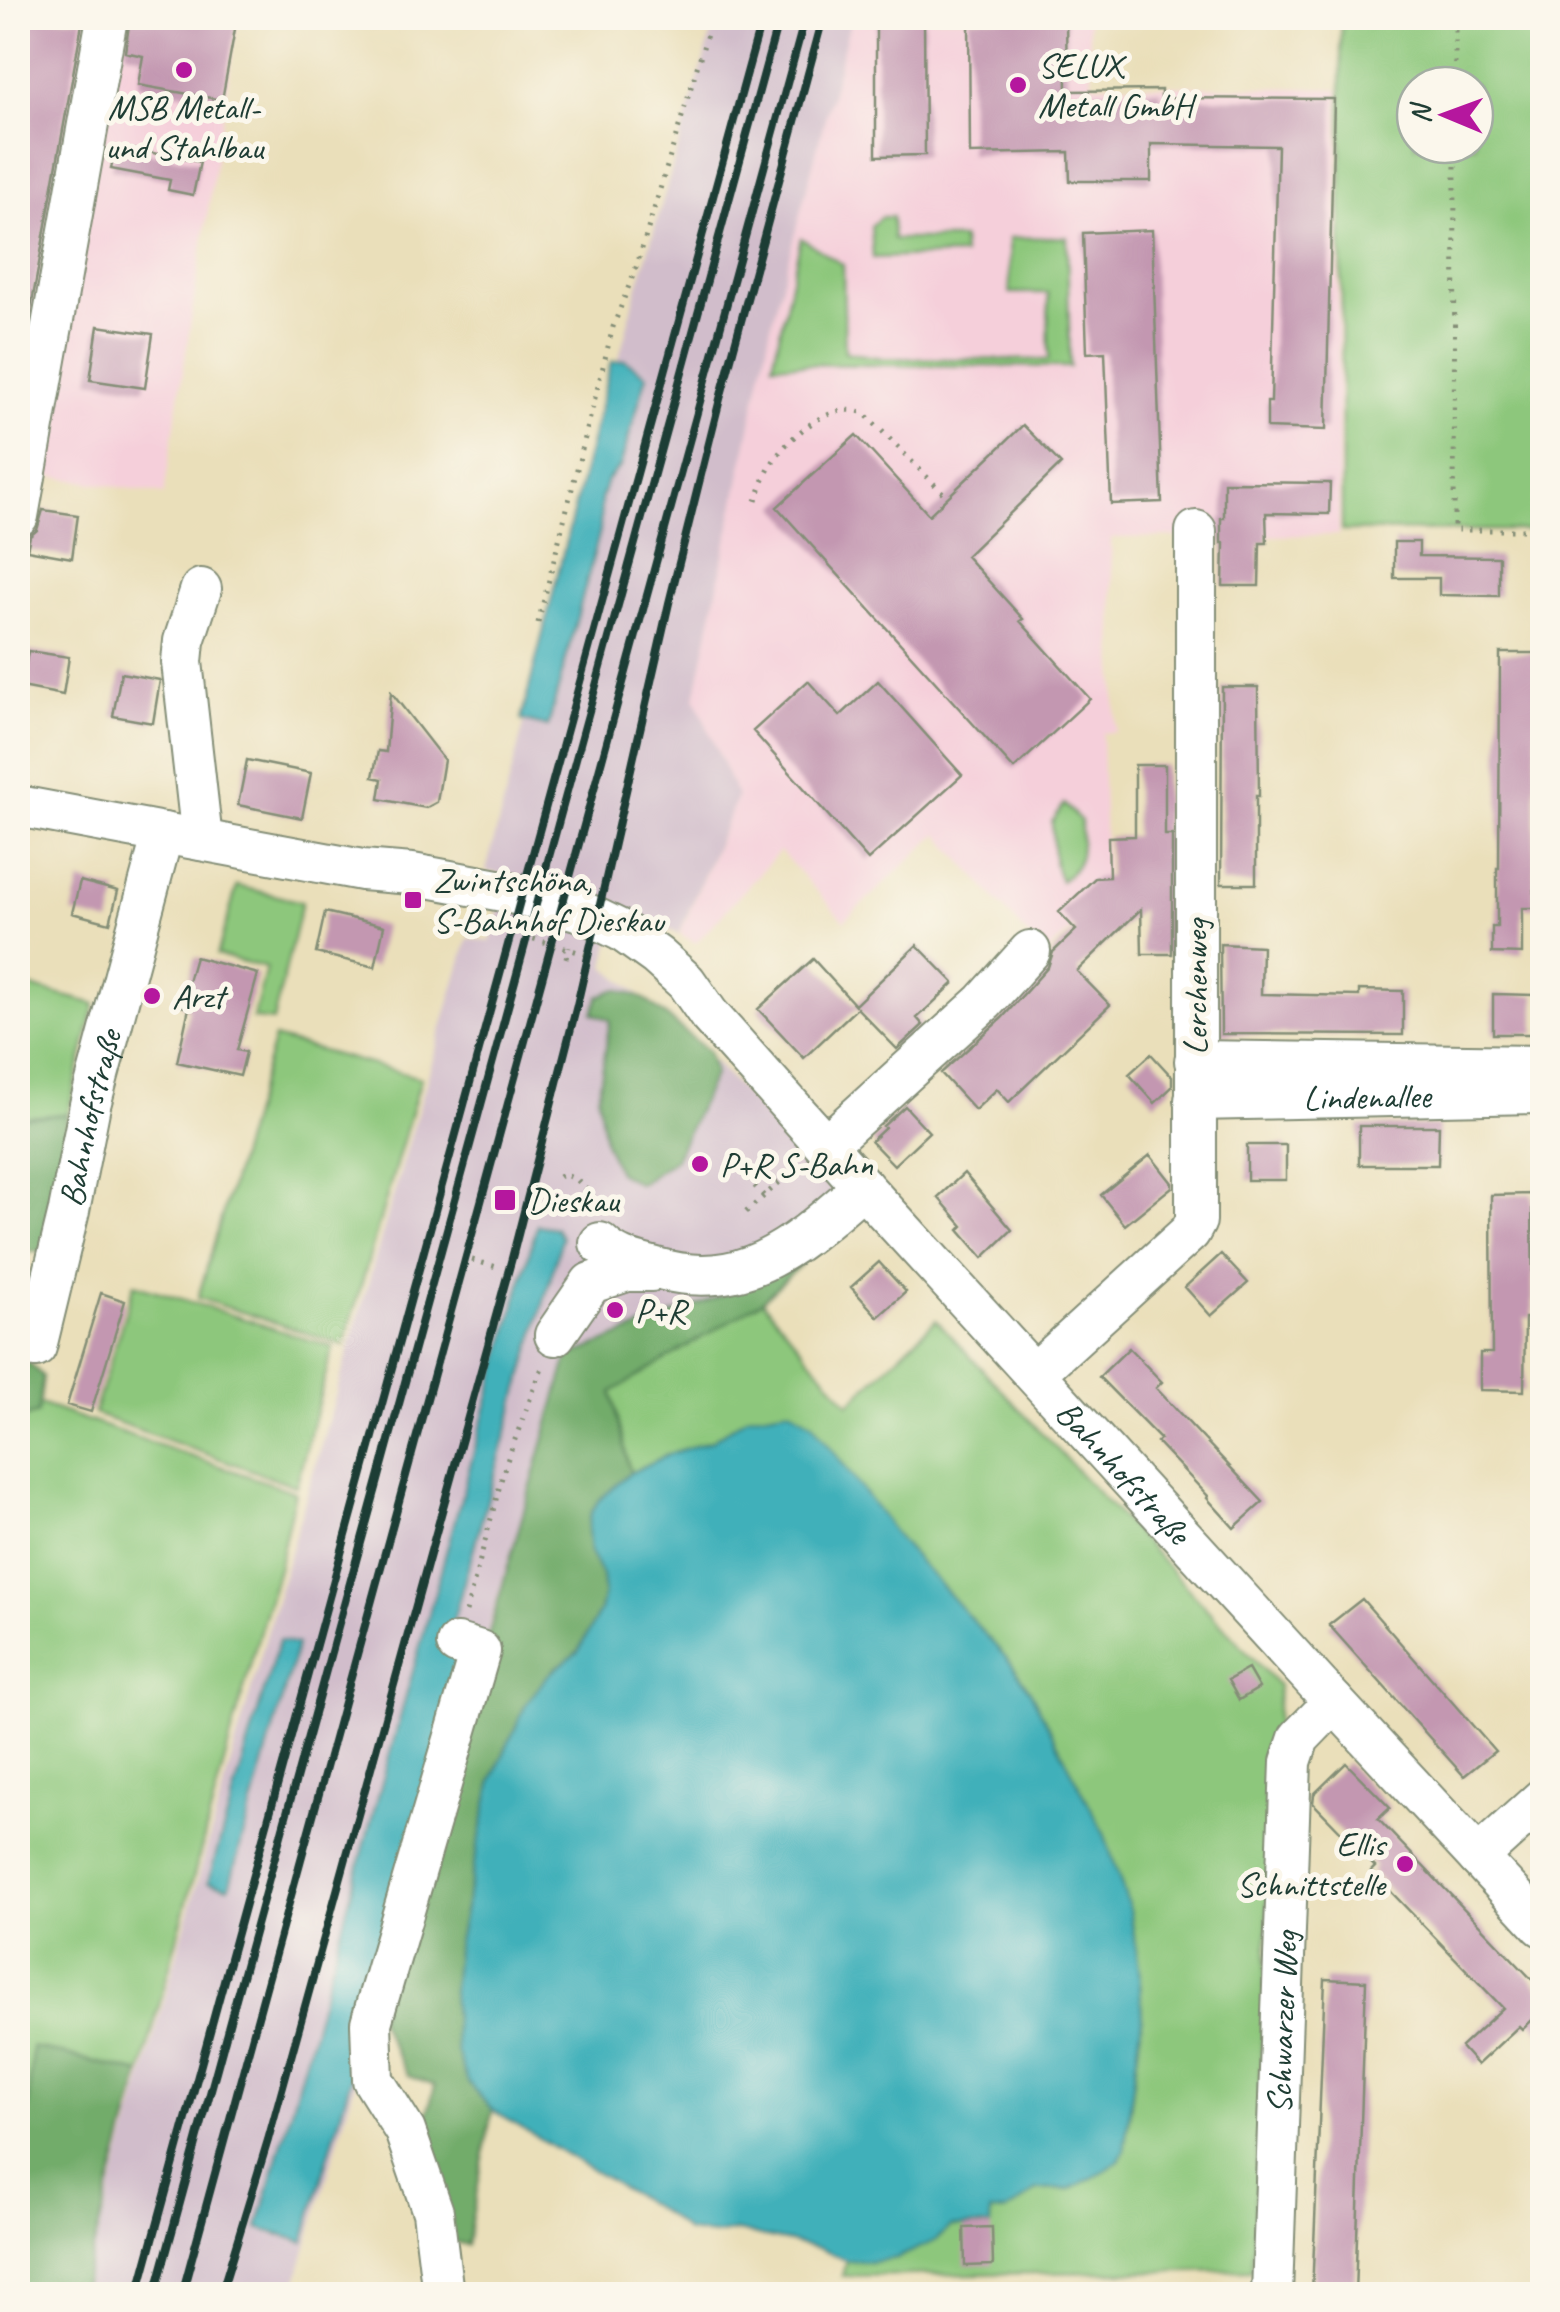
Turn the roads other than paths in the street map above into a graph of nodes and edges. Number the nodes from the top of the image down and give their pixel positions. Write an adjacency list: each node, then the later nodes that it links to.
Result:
1 (107, 18): 2 (street)
2 (18, 516)
3 (1196, 531): 9 (street, Lerchenweg)
4 (201, 590): 6 (street)
5 (18, 806): 6 (street, Bahnhofstraße)
6 (183, 837): 11 (street, Bahnhofstraße); 14 (street, Bahnhofstraße)
7 (1030, 951): 11 (street)
8 (1542, 1066): 9 (street, Lindenallee)
9 (1195, 1080): 10 (street, Lindenallee); 15 (street, Lerchenweg)
10 (1542, 1093)
11 (818, 1150): 12 (street, Bahnhofstraße)
12 (863, 1187): 13 (street); 15 (street, Bahnhofstraße)
13 (554, 1334)
14 (36, 1347)
15 (1035, 1373): 17 (street, Bahnhofstraße)
16 (457, 1644): 21 (street)
17 (1334, 1702): 19 (street, Bahnhofstraße); 22 (street, Schwarzer Weg)
18 (1542, 1800): 19 (street)
19 (1478, 1858): 20 (street, Bahnhofstraße)
20 (1542, 1926)
21 (443, 2294)
22 (1272, 2294)

